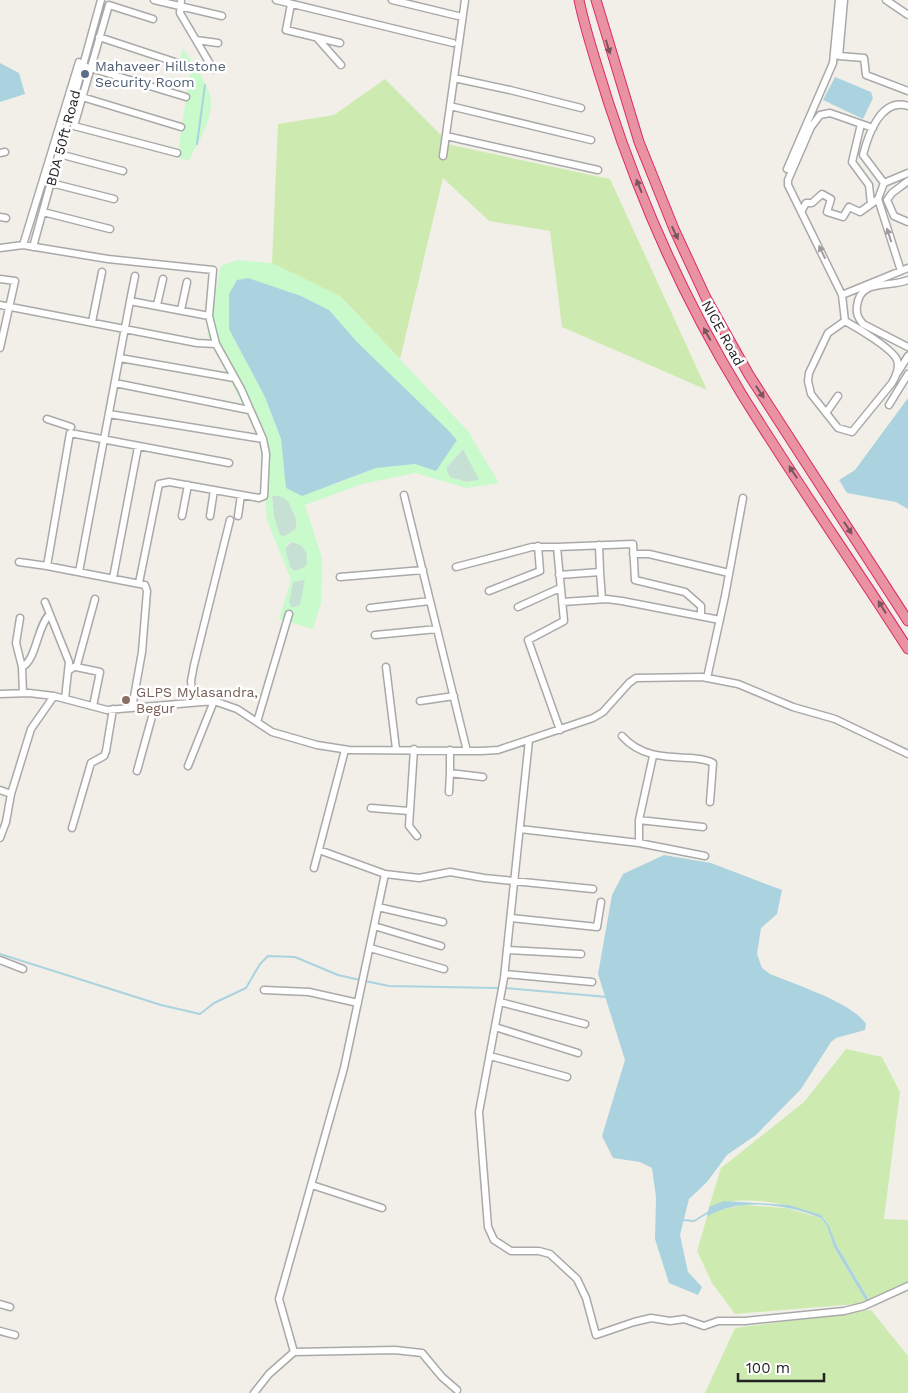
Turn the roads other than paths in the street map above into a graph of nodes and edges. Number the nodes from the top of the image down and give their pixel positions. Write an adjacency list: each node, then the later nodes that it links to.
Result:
1 (97, 0): 25 (street, BDA 50ft Road)
2 (101, 0): 25 (street, BDA 50ft Road)
3 (154, 0): 12 (street)
4 (276, 0): 13 (street)
5 (392, 0): 16 (street)
6 (465, 0): 29 (street)
7 (579, 0): 141 (highway, NICE Road, one-way to 7)
8 (596, 0): 138 (highway, NICE Road, one-way to 138)
9 (839, 0): 46 (street)
10 (844, 0): 30 (street)
11 (886, 0): 14 (street)
12 (180, 3): 15 (street); 20 (street)
13 (291, 4): 19 (street); 23 (street)
14 (908, 15)
15 (222, 16)
16 (458, 16)
17 (153, 19): 18 (street)
18 (99, 37): 26 (street); 27 (street)
19 (317, 38): 22 (street); 24 (street)
20 (196, 40): 21 (street); 28 (street)
21 (218, 43)
22 (340, 43)
23 (453, 43)
24 (340, 65)
25 (80, 66): 27 (street); 42 (street, BDA 50ft Road); 58 (street, BDA 50ft Road)
26 (190, 67)
27 (90, 68): 31 (street); 32 (street)
28 (213, 68)
29 (454, 78): 33 (street); 35 (street)
30 (908, 91)
31 (82, 97): 37 (street); 41 (street)
32 (186, 97)
33 (450, 106): 39 (street); 40 (street)
34 (908, 106): 38 (street)
35 (581, 108)
36 (861, 124): 38 (street); 53 (street); 54 (street)
37 (181, 127)
38 (873, 128): 50 (street)
39 (446, 136): 43 (street); 44 (street)
40 (591, 140)
41 (177, 153)
42 (60, 154): 45 (street); 49 (street, BDA 50ft Road)
43 (443, 156)
44 (598, 170)
45 (123, 171)
46 (786, 171)
47 (908, 173): 50 (street)
48 (908, 180): 56 (street)
49 (51, 183): 51 (street); 55 (street, BDA 50ft Road)
50 (884, 183): 52 (street)
51 (114, 199)
52 (878, 199): 53 (street); 62 (street, one-way to 52)
53 (871, 204): 54 (street)
54 (802, 210): 69 (street, one-way to 54)
55 (43, 212): 57 (street); 59 (street, BDA 50ft Road)
56 (908, 222)
57 (110, 229)
58 (23, 245): 59 (street); 60 (street)
59 (33, 247): 75 (street)
60 (0, 248)
61 (908, 268): 62 (street)
62 (901, 271): 69 (street)
63 (102, 272): 77 (street)
64 (135, 276): 70 (street)
65 (0, 278): 73 (street)
66 (163, 278): 72 (street)
67 (908, 280): 81 (street)
68 (187, 282): 74 (street)
69 (842, 294): 76 (street)
70 (130, 301): 72 (street); 79 (street)
71 (0, 305): 73 (street)
72 (158, 305): 74 (street)
73 (9, 306): 77 (street); 78 (street)
74 (181, 310): 75 (street)
75 (209, 316): 80 (street)
76 (845, 321): 85 (street); 92 (street)
77 (92, 322): 79 (street)
78 (2, 327): 82 (street)
79 (125, 328): 80 (street); 84 (street)
80 (216, 344): 87 (street)
81 (908, 347)
82 (0, 348)
83 (908, 356): 85 (street)
84 (120, 358): 87 (street); 88 (street)
85 (897, 374): 92 (street)
86 (908, 374): 90 (street)
87 (234, 378): 91 (street)
88 (115, 384): 91 (street); 93 (street)
89 (838, 396): 92 (street)
90 (889, 405)
91 (249, 410): 96 (street)
92 (826, 412)
93 (109, 414): 96 (street); 97 (street)
94 (47, 418): 95 (street)
95 (71, 427)
96 (263, 439): 102 (street)
97 (104, 440): 98 (street); 114 (street); 117 (street)
98 (138, 446): 99 (street); 122 (street)
99 (229, 463)
100 (188, 485): 101 (street); 105 (street); 123 (street)
101 (214, 490): 102 (street); 106 (street)
102 (241, 495): 107 (street)
103 (404, 495): 116 (street)
104 (742, 498): 119 (street)
105 (182, 516)
106 (210, 516)
107 (238, 516)
108 (230, 520): 154 (street)
109 (599, 545): 111 (street); 112 (street); 118 (street)
110 (538, 546): 111 (street); 115 (street); 125 (street)
111 (558, 547): 120 (street)
112 (633, 554): 119 (street); 135 (street)
113 (19, 562): 114 (street)
114 (47, 566): 117 (street)
115 (456, 567)
116 (423, 570): 121 (street); 128 (street)
117 (79, 572): 122 (street)
118 (600, 572): 120 (street); 127 (street)
119 (728, 573): 137 (street)
120 (559, 575): 124 (street)
121 (340, 577)
122 (113, 578): 123 (street)
123 (139, 583): 157 (street)
124 (560, 588): 130 (street); 131 (street)
125 (489, 591)
126 (94, 599): 143 (street)
127 (602, 599): 130 (street); 135 (street)
128 (430, 601): 132 (street); 139 (street)
129 (45, 602): 134 (street)
130 (562, 602): 160 (street)
131 (518, 607)
132 (370, 608)
133 (289, 614): 159 (street)
134 (49, 615): 142 (street); 145 (street)
135 (701, 616): 137 (street)
136 (20, 618): 142 (street)
137 (720, 620): 146 (street)
138 (908, 621)
139 (437, 629): 140 (street); 150 (street)
140 (375, 635)
141 (908, 649)
142 (22, 667): 147 (street)
143 (76, 667): 145 (street); 155 (street)
144 (386, 667): 163 (street)
145 (68, 671): 151 (street)
146 (707, 678): 160 (street); 168 (street)
147 (23, 693): 148 (street); 149 (street)
148 (0, 694)
149 (54, 696): 151 (street); 176 (street)
150 (454, 696): 153 (street); 167 (street)
151 (65, 699): 155 (street)
152 (214, 701): 154 (street); 159 (street); 170 (street)
153 (420, 701)
154 (193, 702): 156 (street)
155 (93, 706): 158 (street)
156 (155, 706): 157 (street); 171 (street)
157 (132, 708): 158 (street)
158 (113, 709): 182 (street)
159 (257, 722): 165 (street)
160 (560, 730): 162 (street)
161 (622, 736): 169 (street)
162 (529, 740): 167 (street); 183 (street)
163 (396, 749): 164 (street); 165 (street)
164 (414, 749): 166 (street); 179 (street)
165 (345, 750): 187 (street)
166 (450, 750): 167 (street); 172 (street)
167 (467, 751)
168 (908, 754)
169 (652, 756): 177 (street); 180 (street)
170 (188, 766)
171 (138, 771)
172 (450, 773): 173 (street); 175 (street)
173 (483, 777)
174 (0, 791): 176 (street)
175 (449, 792)
176 (11, 794): 185 (street)
177 (710, 802)
178 (371, 808): 179 (street)
179 (409, 811): 184 (street)
180 (639, 820): 181 (street); 186 (street)
181 (703, 827)
182 (72, 828)
183 (520, 829): 186 (street); 191 (street)
184 (417, 836)
185 (0, 838)
186 (639, 843): 188 (street)
187 (319, 850): 189 (street); 190 (street)
188 (705, 856)
189 (314, 868)
190 (385, 874): 191 (street); 194 (street)
191 (514, 881): 192 (street); 195 (street)
192 (593, 889)
193 (601, 902): 195 (street)
194 (378, 907): 196 (street); 197 (street)
195 (511, 918): 200 (street)
196 (443, 922)
197 (374, 926): 198 (street); 199 (street)
198 (441, 946)
199 (370, 948): 204 (street); 209 (street)
200 (507, 950): 201 (street); 205 (street)
201 (580, 954)
202 (0, 960): 203 (street)
203 (23, 969)
204 (444, 969)
205 (505, 974): 206 (street); 208 (street)
206 (592, 982)
207 (264, 990): 209 (street)
208 (500, 1002): 210 (street); 211 (street)
209 (358, 1003): 215 (street)
210 (585, 1024)
211 (495, 1027): 212 (street); 213 (street)
212 (578, 1054)
213 (490, 1056): 214 (street); 217 (street)
214 (567, 1077)
215 (312, 1185): 216 (street); 222 (street)
216 (382, 1208)
217 (908, 1286)
218 (0, 1304): 219 (street)
219 (10, 1307)
220 (0, 1331): 221 (street)
221 (15, 1335)
222 (294, 1352): 223 (street); 224 (street)
223 (458, 1390)
224 (254, 1393)

